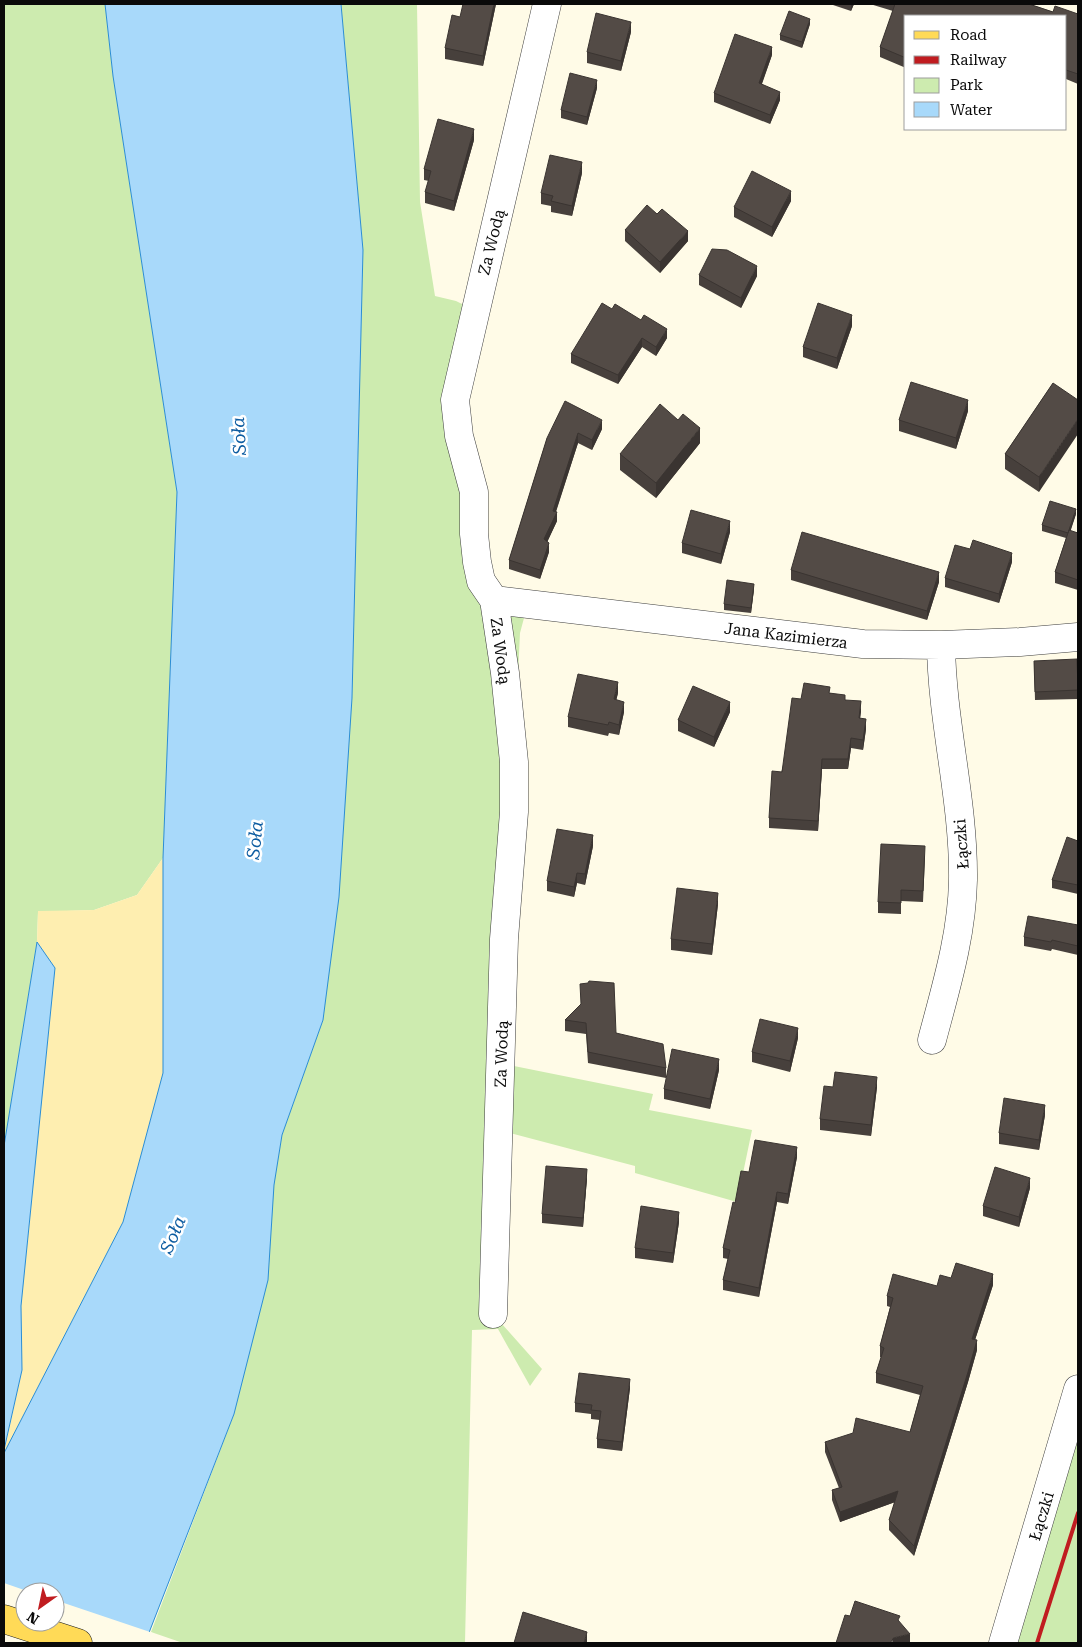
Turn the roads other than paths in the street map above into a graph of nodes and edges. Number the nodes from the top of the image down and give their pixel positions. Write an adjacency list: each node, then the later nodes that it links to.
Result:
1 (547, 4): 2 (street, Za Wodą)
2 (494, 600): 4 (street, Jana Kazimierza); 6 (street, Za Wodą)
3 (1078, 637): 4 (street, Jana Kazimierza)
4 (941, 645): 5 (street, Łączki)
5 (932, 1040)
6 (493, 1314)
7 (1078, 1389): 10 (street, Łączki)
8 (4, 1618): 9 (main road)
9 (78, 1643)
10 (1003, 1643)

